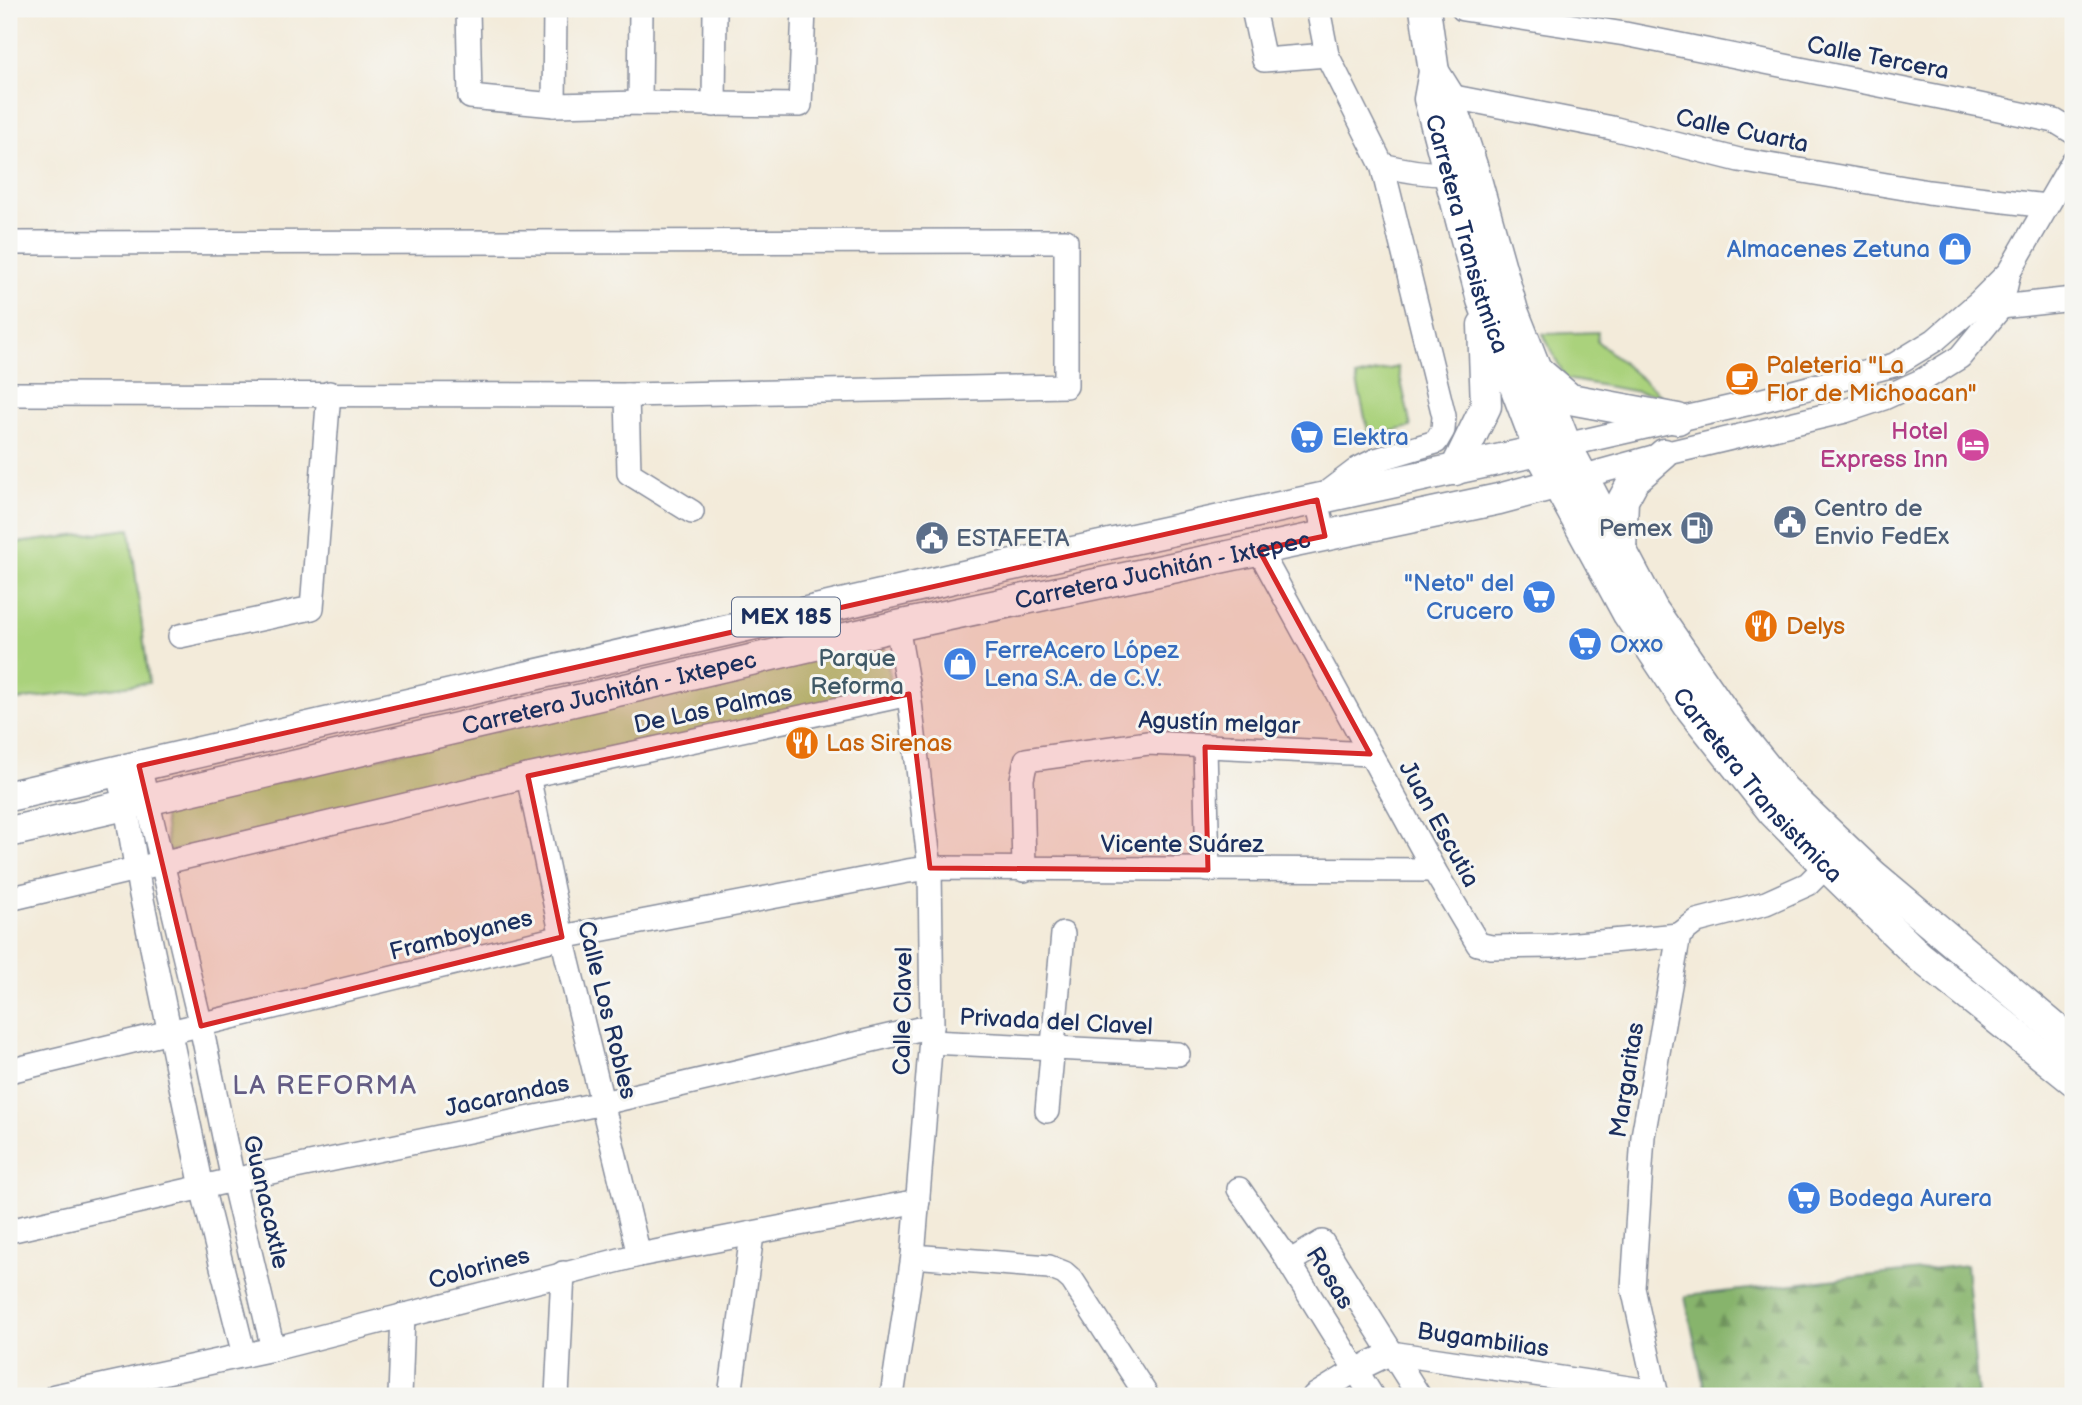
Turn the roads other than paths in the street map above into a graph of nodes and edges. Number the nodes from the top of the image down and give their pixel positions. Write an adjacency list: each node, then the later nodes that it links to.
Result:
1 (468, 9): 14 (street)
2 (555, 9): 14 (street)
3 (641, 9): 13 (street)
4 (715, 9): 15 (street)
5 (804, 9): 15 (street)
6 (1254, 9): 11 (street)
7 (1318, 9): 11 (street)
8 (1453, 9): 10 (street)
9 (1463, 9): 16 (street, Calle Tercera)
10 (1426, 15): 12 (main road, Carretera Transistmica)
11 (1327, 55): 18 (street)
12 (1437, 89): 19 (main road, Carretera Transistmica); 20 (street, Calle Cuarta)
13 (640, 103): 14 (street); 15 (street)
14 (554, 105)
15 (714, 105)
16 (2073, 132)
17 (2073, 161): 20 (street)
18 (1382, 165): 19 (street); 34 (street)
19 (1461, 173): 23 (main road, Carretera Transistmica); 25 (main road, Carretera Transistmica)
20 (2046, 206): 24 (street)
21 (9, 243): 28 (street)
22 (2073, 299): 24 (street)
23 (1482, 300): 30 (main road, Carretera Transistmica); 32 (main road)
24 (1990, 304): 29 (street); 31 (street)
25 (1537, 371): 29 (main road); 30 (main road, Carretera Transistmica)
26 (329, 393): 27 (street); 28 (street); 42 (street)
27 (9, 394)
28 (626, 395): 36 (street)
29 (1678, 419): 30 (street)
30 (1553, 449): 32 (main road, Carretera Juchitán - Ixtepec / MEX 185); 33 (main road, Carretera Transistmica)
31 (1664, 454): 33 (street); 40 (main road)
32 (1455, 470): 34 (main road, Carretera Juchitán - Ixtepec / MEX 185)
33 (1568, 481): 35 (main road, Carretera Juchitán - Ixtepec / MEX 185); 38 (main road, Carretera Transistmica); 40 (main road, Carretera Transistmica)
34 (1317, 500): 37 (street); 46 (main road, Carretera Juchitán - Ixtepec / MEX 185)
35 (1467, 506): 37 (main road, Carretera Juchitán - Ixtepec / MEX 185); 38 (main road)
36 (692, 512)
37 (1325, 536): 39 (main road, Carretera Juchitán - Ixtepec / MEX 185)
38 (1590, 546): 52 (main road, Carretera Transistmica)
39 (1259, 550): 41 (main road, Carretera Juchitán - Ixtepec / MEX 185); 45 (street, Juan Escutia)
40 (1621, 550): 65 (main road, Carretera Transistmica)
41 (897, 626): 43 (street, Calle Clavel); 49 (main road, Carretera Juchitán - Ixtepec / MEX 185)
42 (180, 636)
43 (909, 694): 47 (street, De Las Palmas); 54 (street, Calle Clavel)
44 (1205, 747): 45 (street, Agustín melgar); 55 (street, Agustín melgar); 56 (street)
45 (1370, 754): 57 (street, Juan Escutia)
46 (128, 769): 48 (main road, Carretera Juchitán - Ixtepec / MEX 185); 49 (street)
47 (528, 776): 51 (street, De Las Palmas); 60 (street, Calle Los Robles)
48 (9, 796)
49 (137, 803): 50 (main road, Carretera Juchitán - Ixtepec / MEX 185); 51 (street, Guanacaxtle); 53 (street)
50 (9, 832)
51 (161, 862): 53 (street, De Las Palmas); 62 (street, Guanacaxtle)
52 (1826, 866): 61 (street); 69 (main road, Carretera Transistmica)
53 (137, 868): 58 (street, De Las Palmas); 63 (street)
54 (930, 868): 55 (street, Vicente Suárez); 60 (street, Framboyanes); 64 (street, Calle Clavel)
55 (1024, 870): 56 (street, Vicente Suárez)
56 (1208, 870): 57 (street, Vicente Suárez)
57 (1434, 870): 61 (street, Juan Escutia)
58 (9, 899)
59 (1063, 934): 66 (street)
60 (562, 937): 62 (street, Framboyanes); 70 (street, Calle Los Robles)
61 (1677, 946): 87 (street, Margaritas)
62 (201, 1026): 63 (street, Framboyanes); 72 (street, Guanacaxtle)
63 (169, 1033): 68 (street, Framboyanes); 73 (street)
64 (932, 1034): 66 (street, Privada del Clavel); 70 (street, Jacarandas); 75 (street, Calle Clavel)
65 (2073, 1043)
66 (1053, 1048): 67 (street, Privada del Clavel); 71 (street)
67 (1178, 1054)
68 (9, 1071)
69 (2073, 1080)
70 (603, 1103): 72 (street, Jacarandas); 78 (street, Calle Los Robles)
71 (1047, 1111)
72 (233, 1180): 73 (street, Jacarandas); 83 (street, Guanacaxtle)
73 (202, 1187): 76 (street, Jacarandas); 85 (street)
74 (1239, 1189): 80 (street, Rosas)
75 (918, 1201): 77 (street, Colorines); 79 (street, Calle Clavel)
76 (9, 1231)
77 (752, 1235): 78 (street, Colorines); 91 (street)
78 (639, 1255): 81 (street, Colorines)
79 (913, 1256): 92 (street, Calle Clavel); 93 (street)
80 (1289, 1262): 84 (street, Rosas); 86 (street, Rosas)
81 (563, 1273): 82 (street, Colorines); 90 (street)
82 (403, 1315): 83 (street, Colorines); 89 (street)
83 (273, 1349): 85 (street, Colorines)
84 (1391, 1353): 86 (street, Bugambilias); 87 (street, Bugambilias); 96 (street, Rosas)
85 (244, 1355): 88 (street, Colorines)
86 (1356, 1370): 94 (street, Bugambilias); 95 (street, Rosas)
87 (1656, 1394)
88 (55, 1396)
89 (400, 1396)
90 (557, 1396)
91 (730, 1396)
92 (892, 1396)
93 (1147, 1396)
94 (1314, 1396)
95 (1372, 1396)
96 (1419, 1396)

